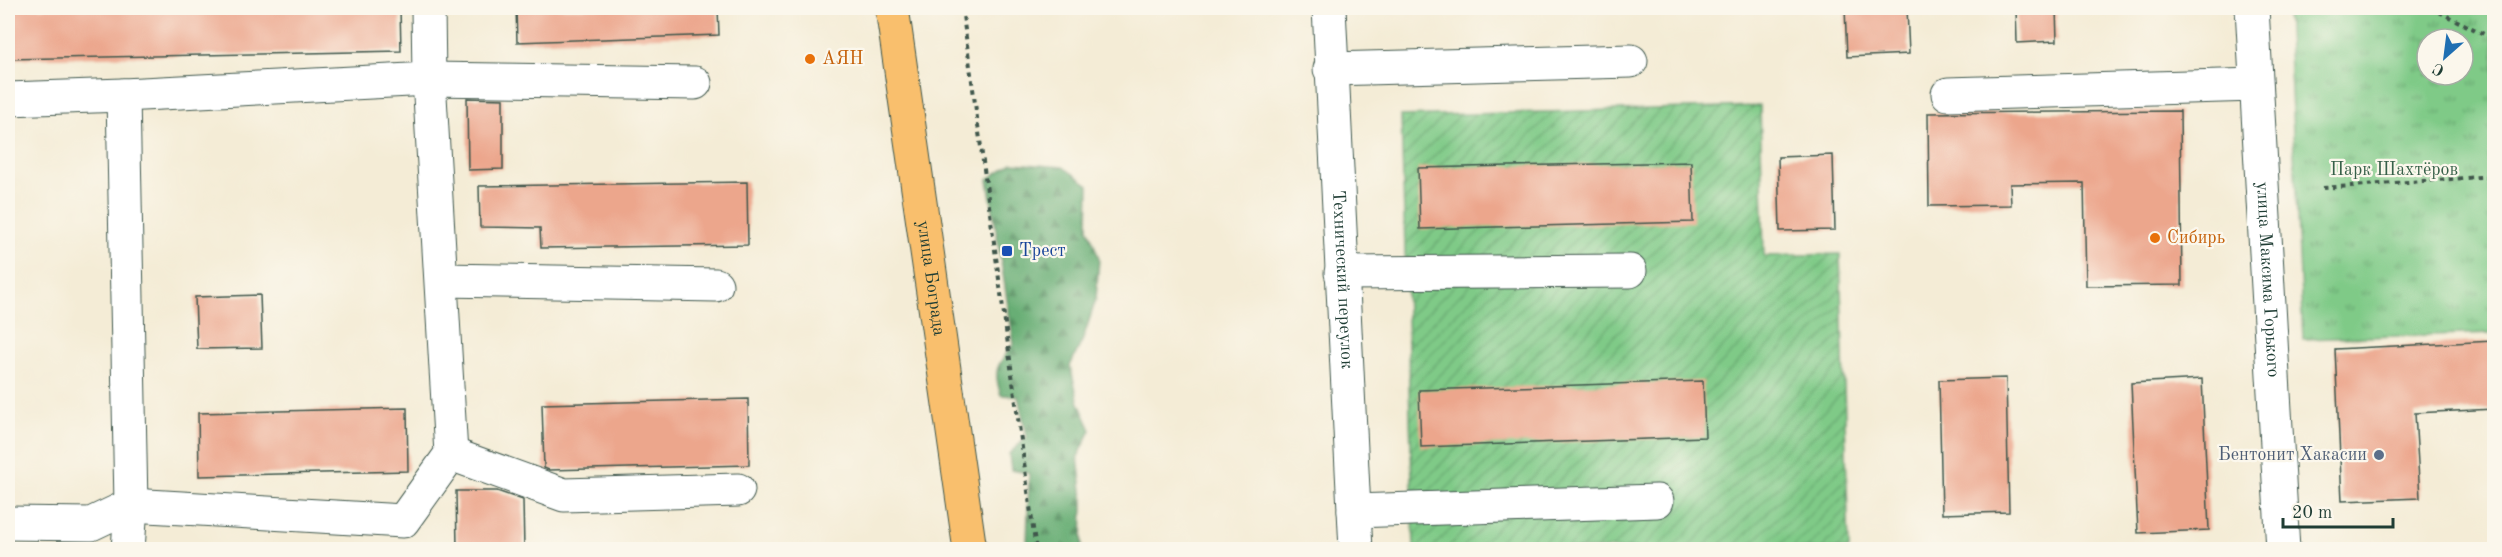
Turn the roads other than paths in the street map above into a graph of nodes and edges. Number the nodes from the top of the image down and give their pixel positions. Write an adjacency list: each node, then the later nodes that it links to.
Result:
1 (428, 8): 7 (street)
2 (892, 8): 24 (main road, улица Бограда)
3 (1329, 8): 6 (street, Технический переулок)
4 (2252, 8): 9 (street, улица Максима Горького)
5 (1631, 61): 6 (street)
6 (1330, 69): 14 (street, Технический переулок)
7 (429, 79): 8 (street); 11 (street); 15 (street)
8 (695, 83)
9 (2256, 85): 10 (street); 26 (street, улица Максима Горького)
10 (1948, 94)
11 (123, 95): 12 (street); 20 (street)
12 (8, 99)
13 (1630, 271): 14 (street)
14 (1341, 273): 21 (street, Технический переулок)
15 (442, 280): 16 (street); 17 (street)
16 (716, 285)
17 (451, 454): 18 (street); 20 (street)
18 (738, 490)
19 (1656, 501): 21 (street)
20 (131, 505): 22 (street); 23 (street)
21 (1354, 511): 25 (street, Технический переулок)
22 (8, 523)
23 (128, 549)
24 (970, 549)
25 (1356, 549)
26 (2283, 549)

